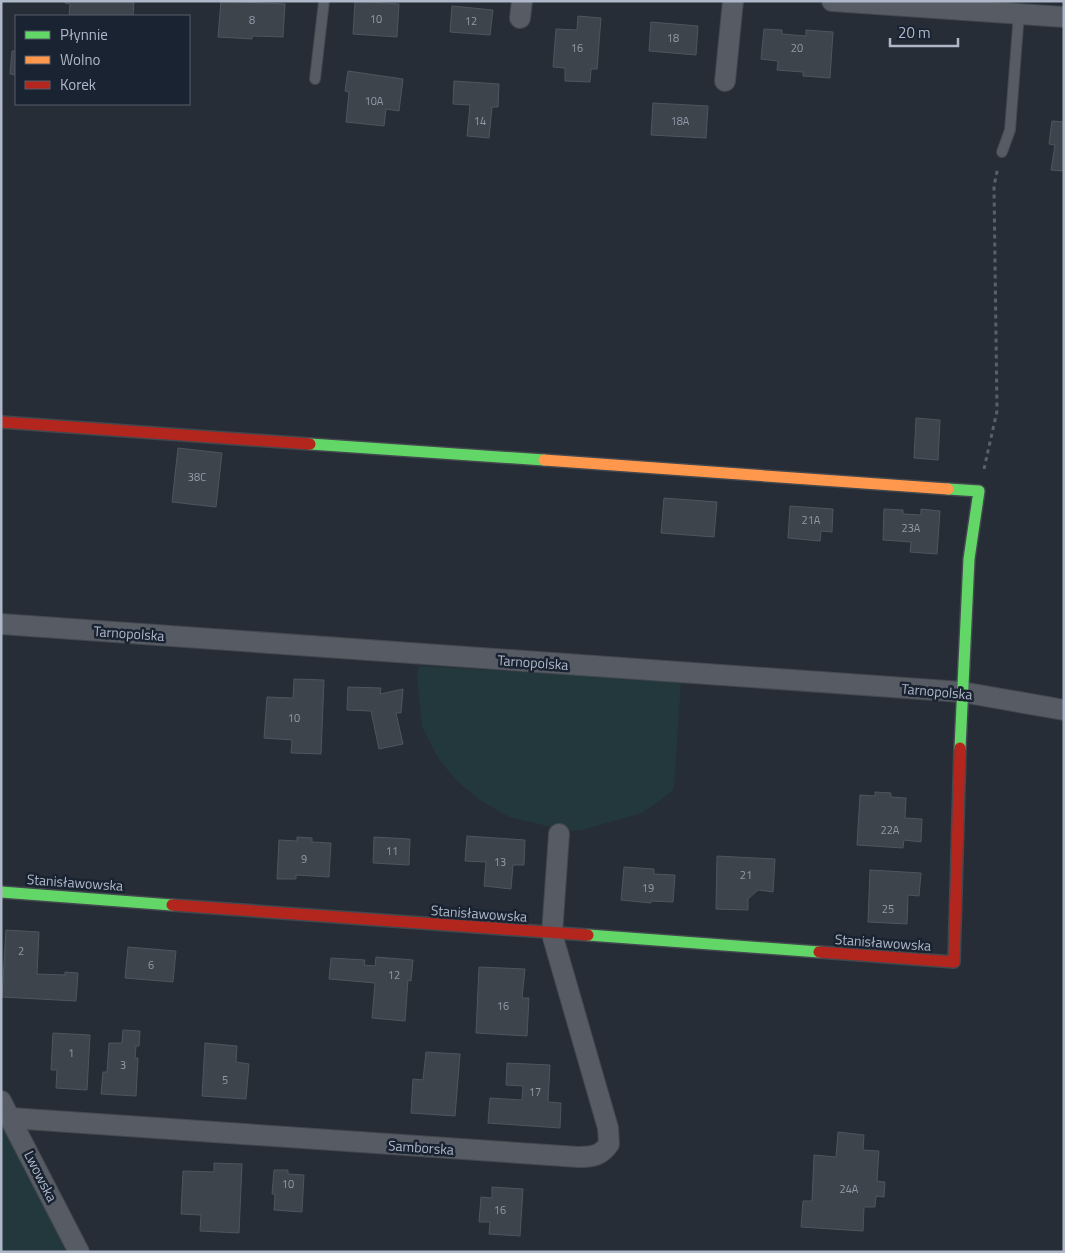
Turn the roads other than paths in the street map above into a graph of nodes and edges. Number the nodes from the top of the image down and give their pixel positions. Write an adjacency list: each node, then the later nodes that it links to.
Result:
1 (324, 1): 6 (lane)
2 (733, 1): 7 (street)
3 (832, 1): 4 (street)
4 (1019, 13): 5 (street); 8 (lane)
5 (1064, 17)
6 (315, 79)
7 (725, 81)
8 (1002, 152)
9 (1, 422): 11 (street)
10 (1, 624): 11 (street, Tarnopolska)
11 (962, 692): 12 (street, Tarnopolska); 15 (street, Stanisławowska)
12 (1064, 710)
13 (559, 834): 15 (street)
14 (1, 892): 15 (street, Stanisławowska)
15 (552, 934): 16 (street, Samborska)
16 (6, 1110): 17 (street, Lwowska)
17 (79, 1252)

